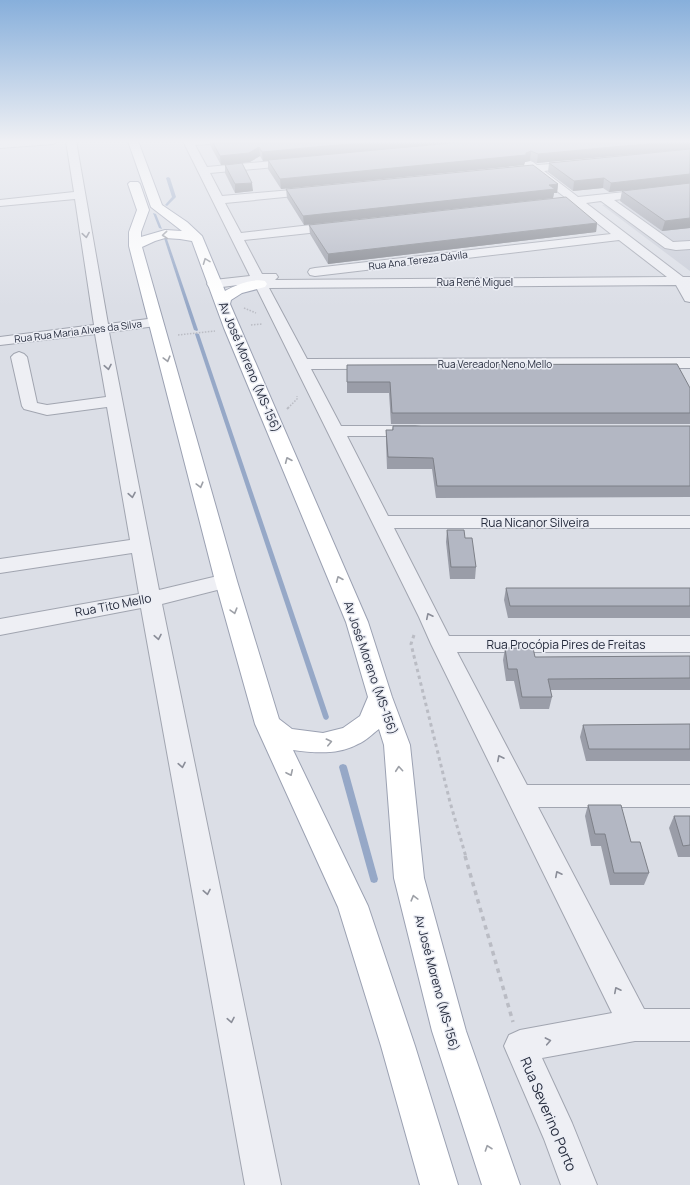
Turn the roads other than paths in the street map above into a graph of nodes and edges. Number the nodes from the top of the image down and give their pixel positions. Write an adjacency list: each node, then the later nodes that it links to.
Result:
1 (67, 196): 13 (street)
2 (80, 196): 26 (street, one-way to 26)
3 (138, 196): 21 (main road)
4 (152, 196): 19 (main road, Av José Moreno (MS-156))
5 (216, 196): 11 (street)
6 (255, 196): 11 (street)
7 (571, 196): 12 (street)
8 (612, 196): 10 (street)
9 (629, 196): 15 (street)
10 (603, 197): 12 (street); 20 (street)
11 (218, 200): 18 (street)
12 (576, 200): 14 (street); 17 (street)
13 (0, 203)
14 (528, 205)
15 (637, 206)
16 (347, 225): 18 (street)
17 (623, 236): 22 (street, Rua Ana Tereza Dávila); 23 (street)
18 (236, 237): 22 (street)
19 (197, 239): 21 (main road, one-way to 21); 24 (main road, Av José Moreno (MS-156), one-way to 19)
20 (690, 245)
21 (135, 246): 27 (main road)
22 (259, 281): 23 (street, Rua Renê Miguel); 24 (street, Rua Ana Tereza Dávila); 24 (main road); 30 (street)
23 (685, 281): 25 (street)
24 (219, 294): 44 (main road, Av José Moreno (MS-156), one-way to 24)
25 (690, 298)
26 (102, 328): 27 (street, Rua Rua Maria Alves da Silva); 28 (street, Rua Rua Maria Alves da Silva); 32 (street, one-way to 32)
27 (165, 329): 39 (main road, one-way to 39)
28 (0, 341)
29 (19, 357): 32 (street)
30 (301, 364): 31 (street, Rua Vereador Neno Mello); 33 (street)
31 (690, 364)
32 (115, 401): 37 (street, one-way to 37)
33 (335, 431): 34 (street); 35 (street)
34 (430, 431)
35 (381, 522): 36 (street, Rua Nicanor Silveira); 42 (street, one-way to 35)
36 (690, 522)
37 (141, 545): 38 (street); 40 (street)
38 (0, 566)
39 (226, 581): 40 (street, Rua Tito Mello); 45 (main road, one-way to 45)
40 (150, 599): 41 (street, Rua Tito Mello); 50 (street, one-way to 50)
41 (0, 627)
42 (442, 644): 43 (street, Rua Procópia Pires de Freitas); 46 (street, one-way to 42)
43 (690, 644)
44 (380, 697): 45 (main road, one-way to 44); 52 (main road, Av José Moreno (MS-156), one-way to 44)
45 (268, 724): 51 (main road, one-way to 51)
46 (519, 796): 47 (street); 48 (street, one-way to 46)
47 (690, 796)
48 (635, 1024): 49 (street, Rua Severino Porto); 53 (street, Rua Severino Porto, one-way to 48)
49 (690, 1025)
50 (263, 1185)
51 (439, 1185)
52 (501, 1185)
53 (579, 1185)

